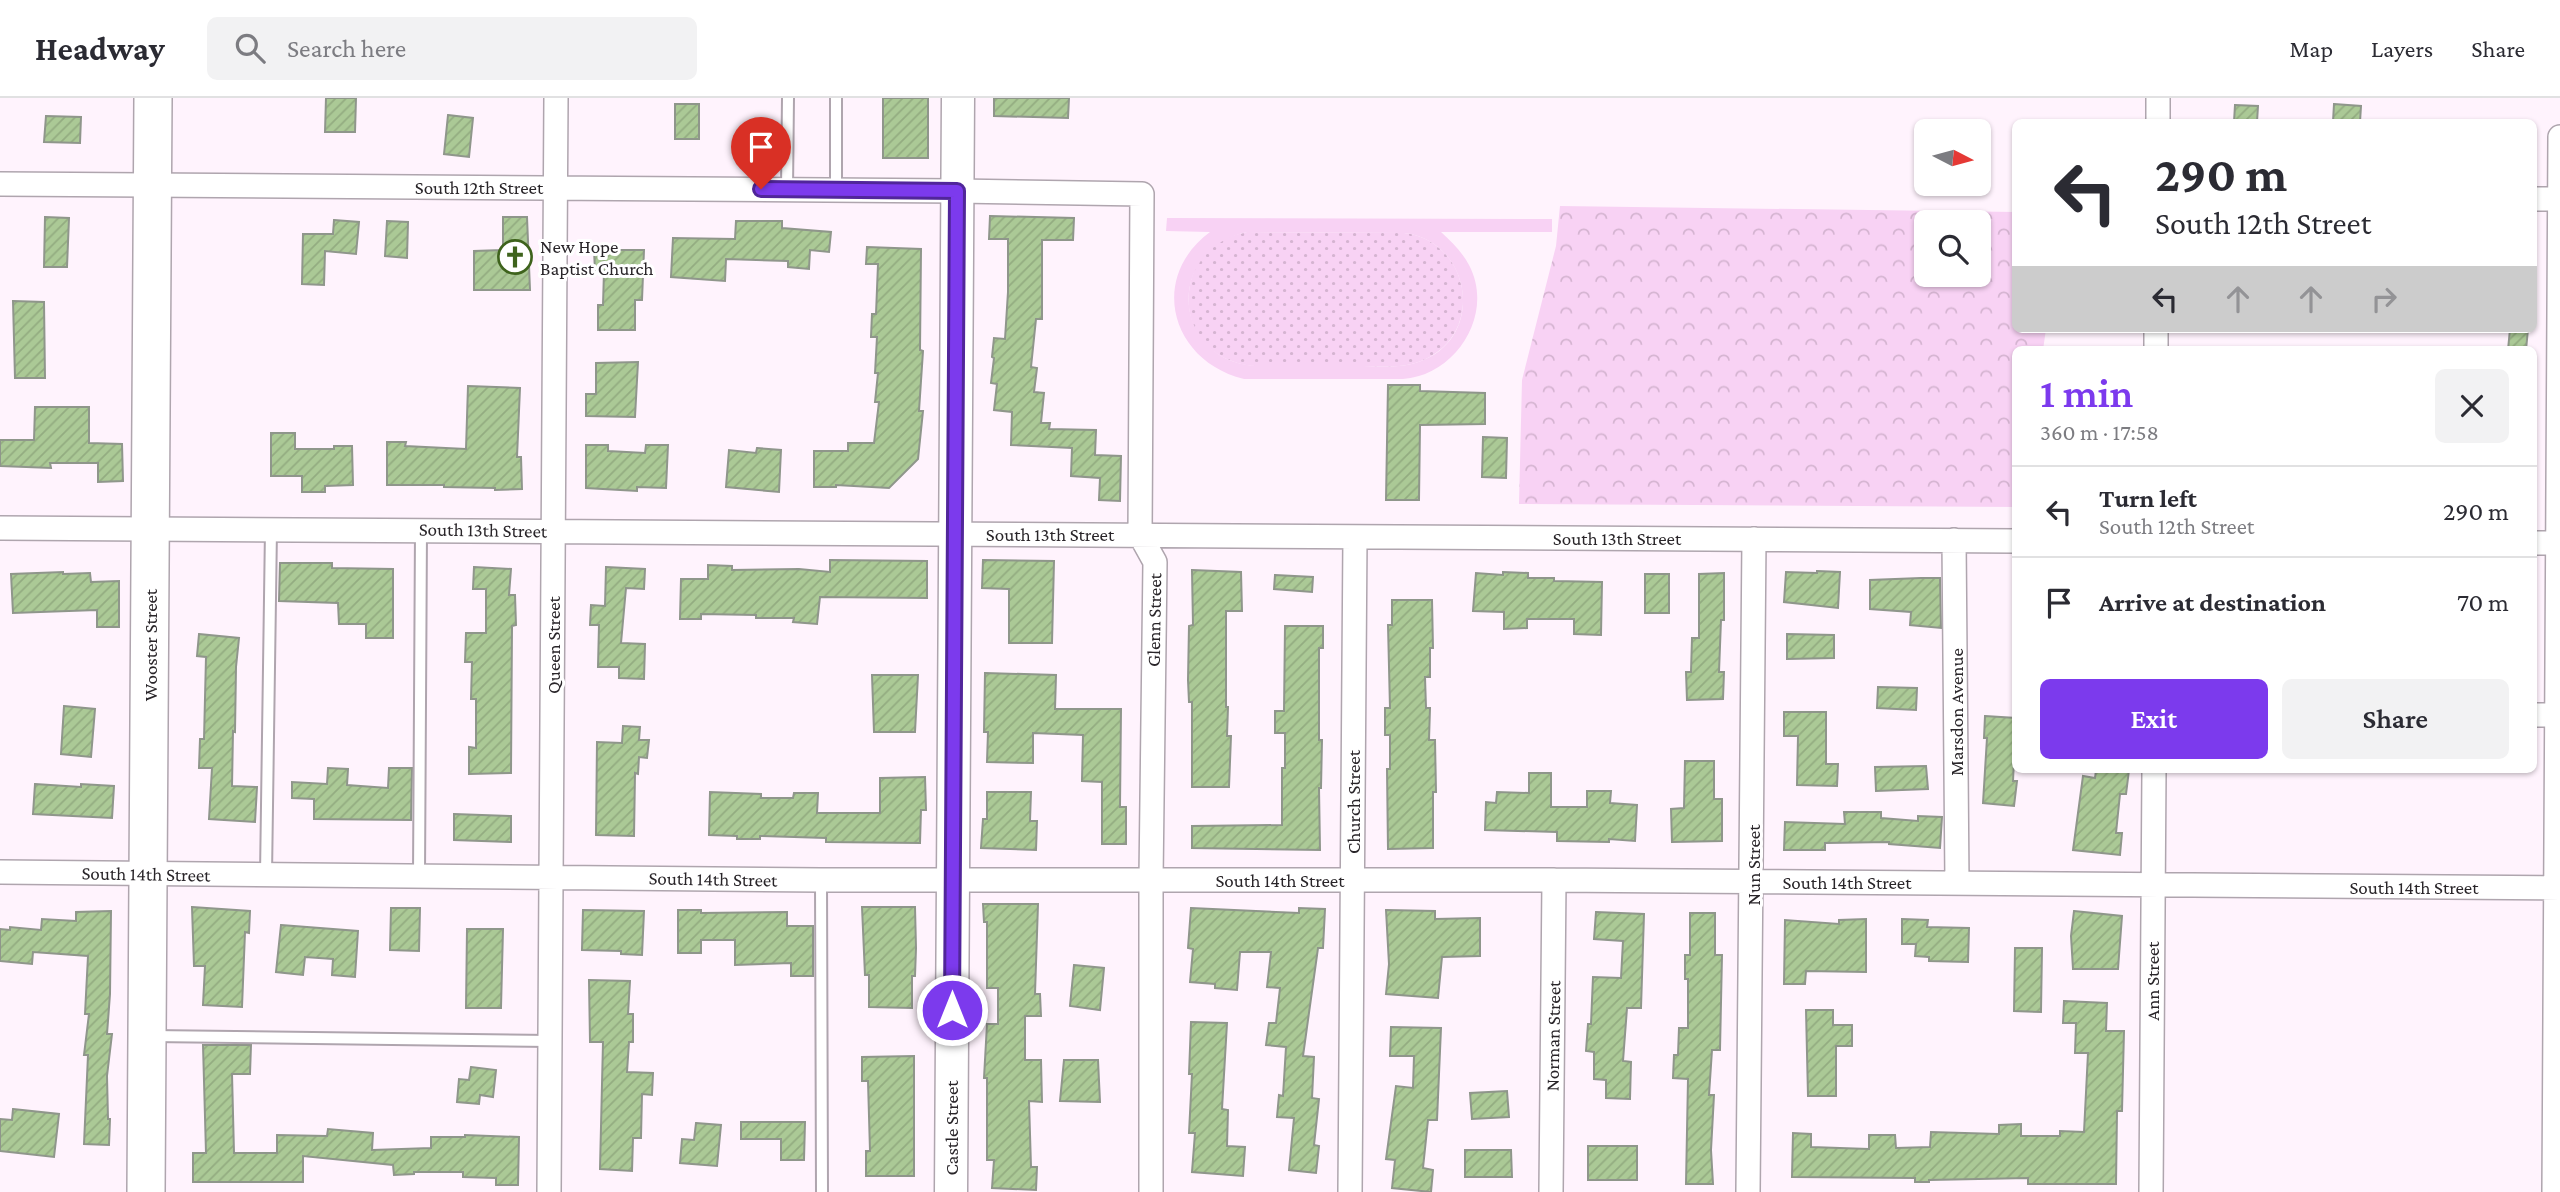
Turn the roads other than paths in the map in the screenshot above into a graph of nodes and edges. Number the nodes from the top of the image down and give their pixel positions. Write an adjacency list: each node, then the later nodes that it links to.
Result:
1 (153, 98): 10 (main road, Wooster Street)
2 (556, 98): 11 (street, Queen Street)
3 (788, 98): 12 (lane)
4 (836, 98): 13 (lane)
5 (958, 98): 14 (street, Castle Street)
6 (2158, 98): 7 (street)
7 (2158, 119)
8 (2560, 138): 16 (street)
9 (0, 184): 10 (street, South 12th Street)
10 (153, 185): 11 (street, South 12th Street); 19 (main road, Wooster Street)
11 (555, 188): 12 (street, South 12th Street); 21 (street, Queen Street)
12 (787, 190): 13 (street, South 12th Street)
13 (836, 190): 14 (street, South 12th Street)
14 (957, 191): 22 (street, Castle Street); 23 (street, Glenn Street)
15 (2537, 199): 16 (street)
16 (2560, 199): 29 (street)
17 (0, 528): 19 (street, South 13th Street)
18 (271, 529): 19 (street, South 13th Street); 20 (street, South 13th Street); 34 (lane)
19 (150, 530): 33 (main road, Wooster Street)
20 (421, 530): 21 (street, South 13th Street); 35 (lane)
21 (553, 531): 22 (street, South 13th Street); 36 (street, Queen Street)
22 (955, 533): 23 (street, South 13th Street); 41 (street, Castle Street)
23 (1140, 535): 24 (street, South 13th Street); 37 (street, Glenn Street)
24 (1354, 537): 25 (street, South 13th Street); 39 (street, Church Street)
25 (1754, 539): 26 (street, South 13th Street); 42 (street, Nun Street)
26 (1954, 540): 27 (street, South 13th Street); 43 (street, Marsdon Avenue)
27 (2012, 541)
28 (2537, 543): 29 (street)
29 (2559, 544): 30 (street)
30 (2550, 715): 45 (street)
31 (2154, 773): 44 (street, Ann Street)
32 (0, 872): 33 (street, South 14th Street)
33 (148, 873): 34 (street, South 14th Street); 46 (main road, Wooster Street)
34 (267, 875): 35 (street, South 14th Street)
35 (419, 876): 36 (street, South 14th Street)
36 (551, 876): 38 (street, South 14th Street); 47 (street, Queen Street)
37 (1151, 879): 39 (street, South 14th Street); 41 (street, South 14th Street); 52 (street, Glenn Street)
38 (821, 880): 41 (street, South 14th Street); 50 (lane)
39 (1353, 880): 40 (street, South 14th Street); 53 (street, Church Street)
40 (1554, 880): 42 (street, South 14th Street); 54 (street, Norman Street)
41 (953, 881): 51 (street, Castle Street)
42 (1753, 882): 43 (street, South 14th Street); 55 (street, Nun Street)
43 (1957, 883): 44 (street, South 14th Street)
44 (2153, 885): 45 (street, South 14th Street); 56 (street, Ann Street)
45 (2558, 888): 57 (street)
46 (146, 1036): 47 (lane); 48 (main road, Wooster Street)
47 (550, 1041): 49 (street, Queen Street)
48 (146, 1192)
49 (549, 1192)
50 (822, 1192)
51 (951, 1192)
52 (1151, 1192)
53 (1350, 1192)
54 (1551, 1192)
55 (1748, 1192)
56 (2151, 1192)
57 (2554, 1192)

